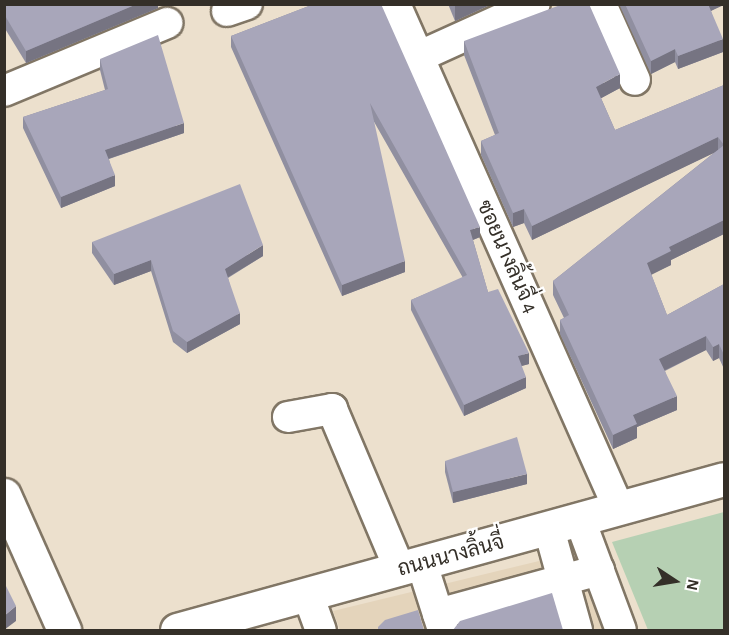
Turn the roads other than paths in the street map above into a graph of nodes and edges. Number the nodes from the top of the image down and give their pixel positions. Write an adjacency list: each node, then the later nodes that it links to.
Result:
1 (395, 4): 5 (street, ซอยนางลิ้นจี่ 4)
2 (535, 4): 5 (street)
3 (602, 4): 6 (street)
4 (166, 22): 7 (street)
5 (418, 57): 10 (street, ซอยนางลิ้นจี่ 4)
6 (635, 80)
7 (4, 91)
8 (288, 417): 13 (street)
9 (724, 479): 10 (main road, ถนนนางลิ้นจี่)
10 (619, 509): 12 (main road, ถนนนางลิ้นจี่)
11 (8, 513): 18 (main road)
12 (565, 524): 13 (main road, ถนนนางลิ้นจี่); 14 (street); 15 (street)
13 (411, 567): 16 (main road, ถนนนางลิ้นจี่); 17 (street)
14 (598, 570): 15 (street); 22 (street)
15 (564, 579): 17 (street); 21 (street)
16 (308, 595): 19 (main road, ถนนนางลิ้นจี่); 20 (street)
17 (441, 622)
18 (64, 630)
19 (177, 630)
20 (321, 630)
21 (577, 630)
22 (621, 630)

